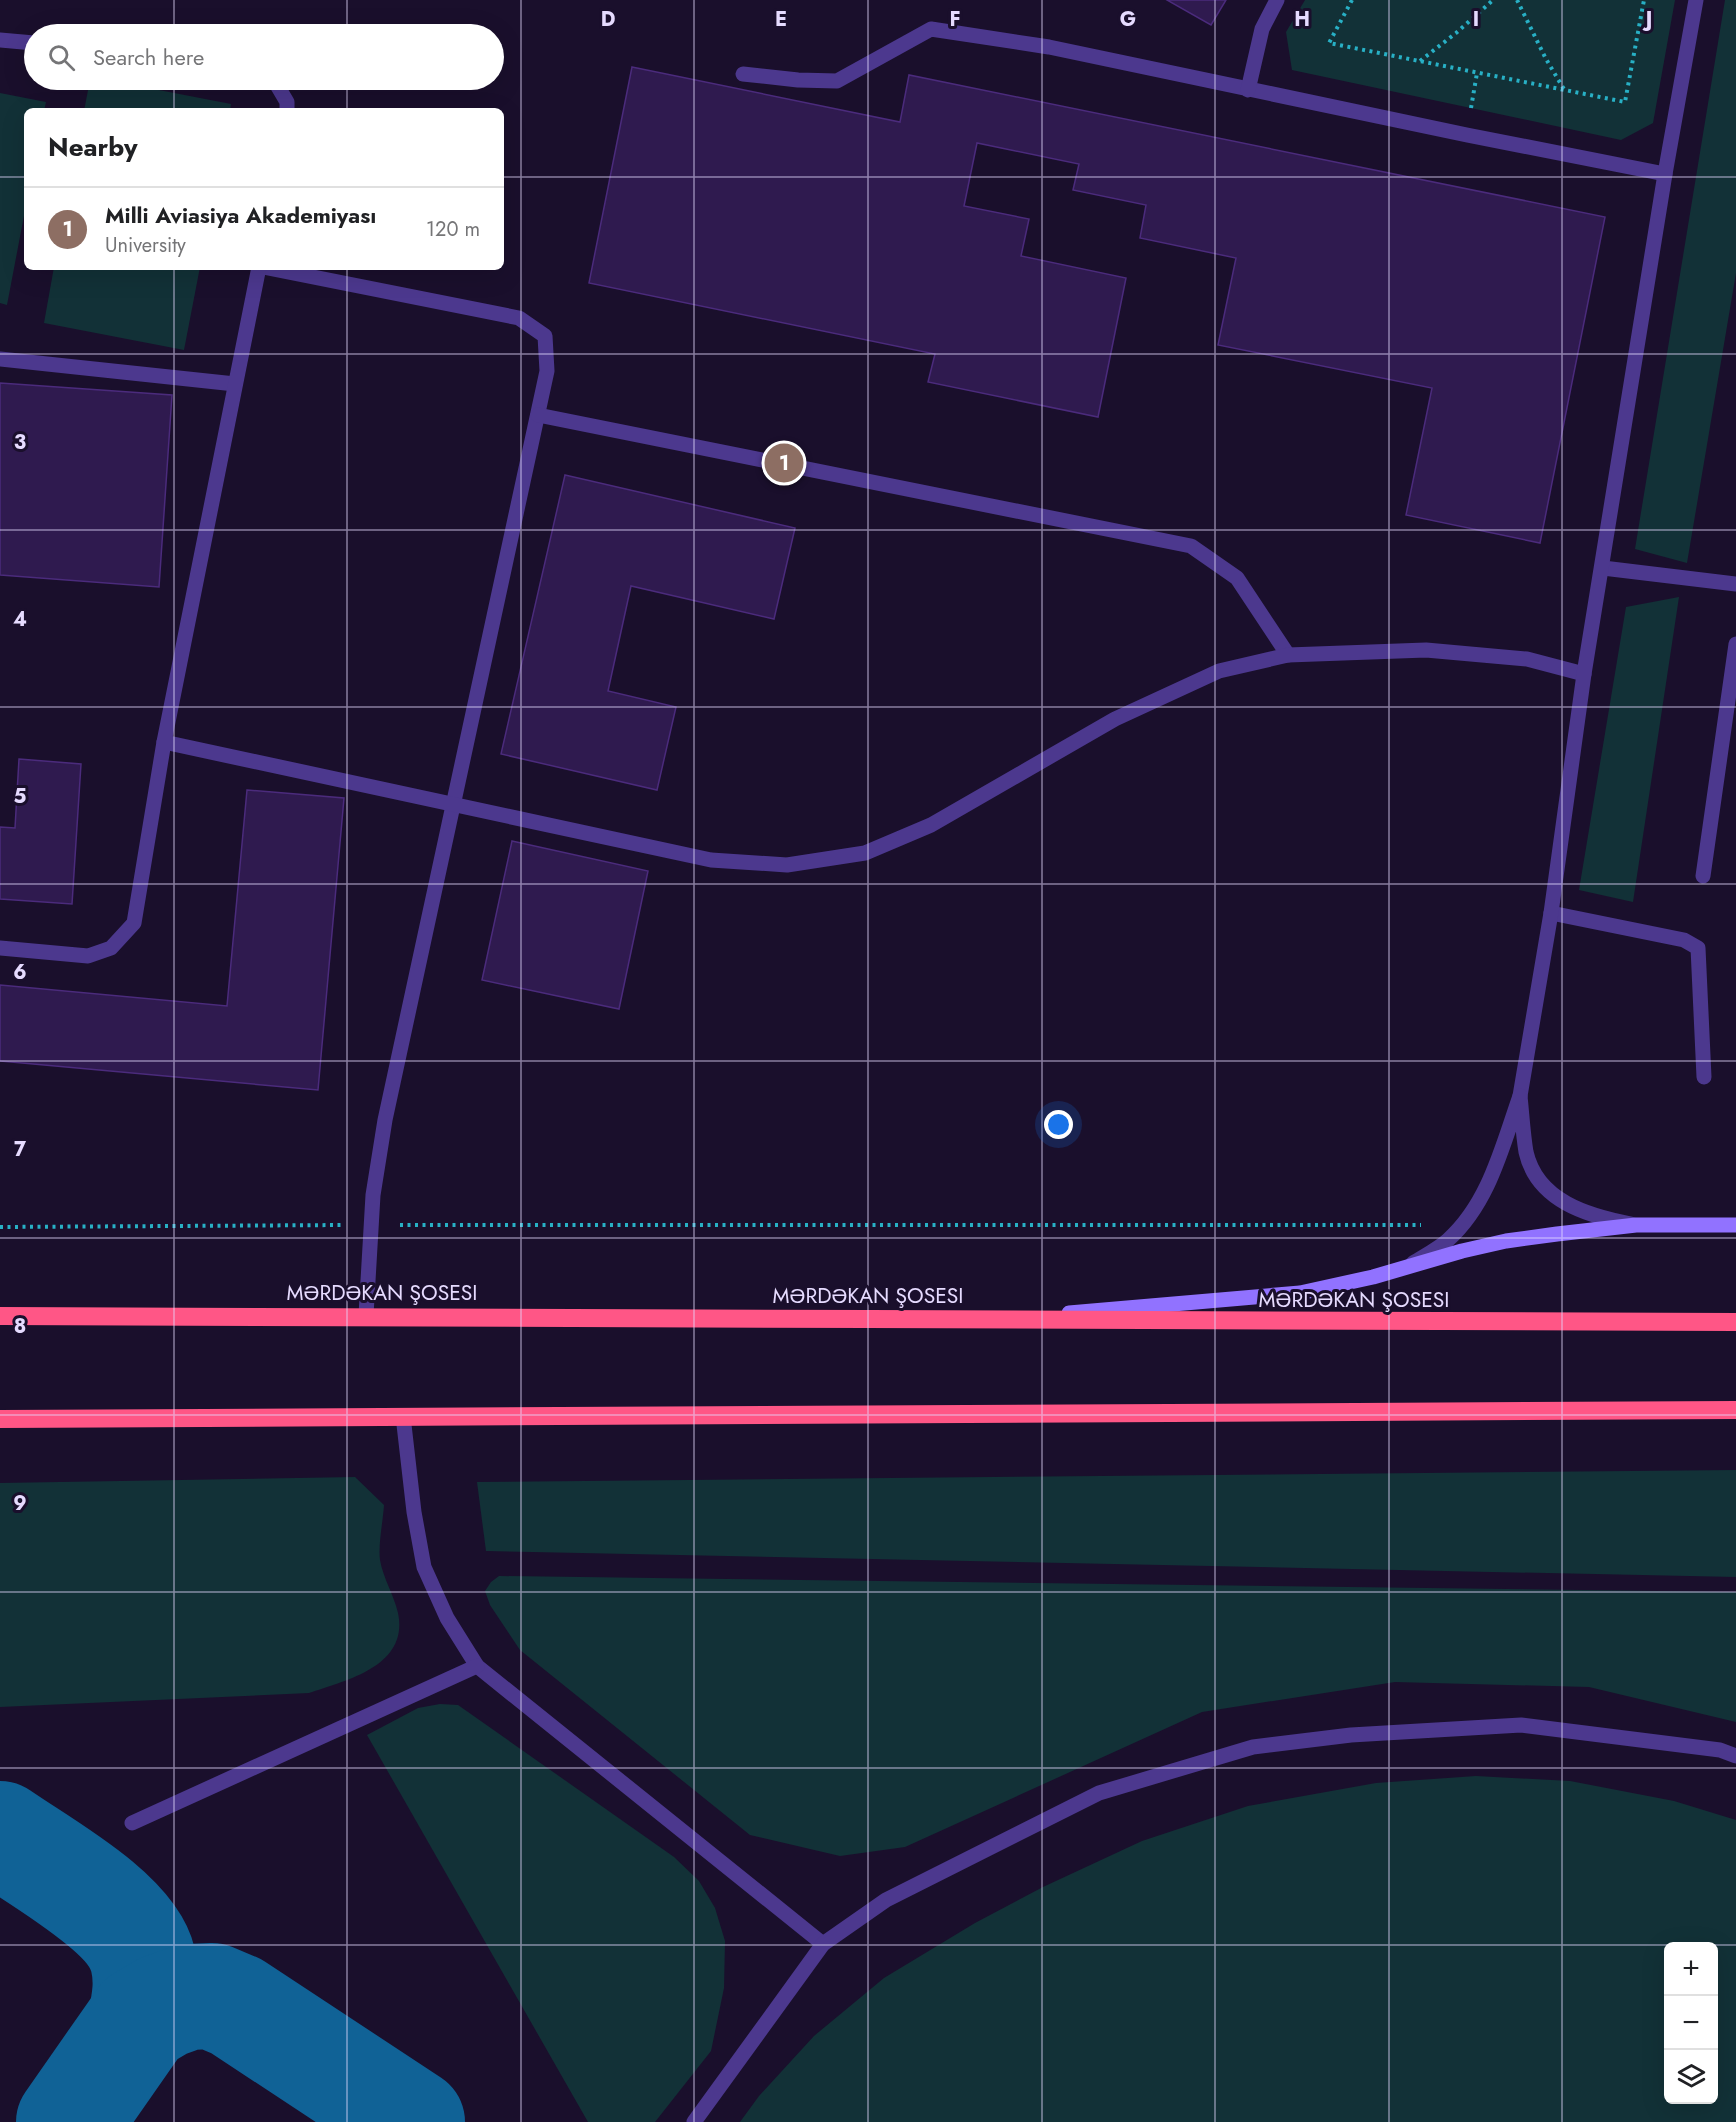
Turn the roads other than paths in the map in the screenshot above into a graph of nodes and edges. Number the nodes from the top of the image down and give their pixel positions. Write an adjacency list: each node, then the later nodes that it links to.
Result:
1 (1276, 0): 7 (lane)
2 (1696, 0): 9 (lane)
3 (0, 40): 4 (lane)
4 (24, 42)
5 (743, 74): 7 (lane)
6 (280, 90): 8 (lane)
7 (1248, 90): 9 (lane)
8 (287, 108)
9 (1665, 174): 15 (lane)
10 (260, 270): 13 (lane)
11 (276, 270): 14 (lane)
12 (0, 359): 13 (lane)
13 (235, 384): 20 (lane)
14 (538, 415): 18 (lane); 21 (lane)
15 (1603, 568): 16 (lane); 19 (lane)
16 (1736, 584)
17 (1736, 644): 22 (lane)
18 (1288, 655): 19 (lane); 21 (lane)
19 (1584, 674): 23 (lane)
20 (164, 742): 21 (lane); 24 (lane)
21 (453, 805): 30 (lane)
22 (1703, 876)
23 (1551, 913): 25 (lane); 26 (lane)
24 (0, 948)
25 (1704, 1077)
26 (1520, 1096): 27 (lane); 29 (lane)
27 (1636, 1225): 28 (street); 29 (street)
28 (1736, 1225)
29 (1408, 1266): 32 (street)
30 (366, 1315): 31 (highway, MƏRDƏKAN ŞOSESI); 32 (highway, MƏRDƏKAN ŞOSESI)
31 (0, 1316)
32 (1005, 1319): 33 (highway, MƏRDƏKAN ŞOSESI)
33 (1736, 1322)
34 (1736, 1410): 35 (highway)
35 (403, 1416): 36 (highway); 37 (lane)
36 (0, 1419)
37 (477, 1666): 39 (lane); 40 (lane)
38 (1736, 1756): 40 (lane)
39 (132, 1823)
40 (823, 1944): 41 (lane)
41 (694, 2122)

